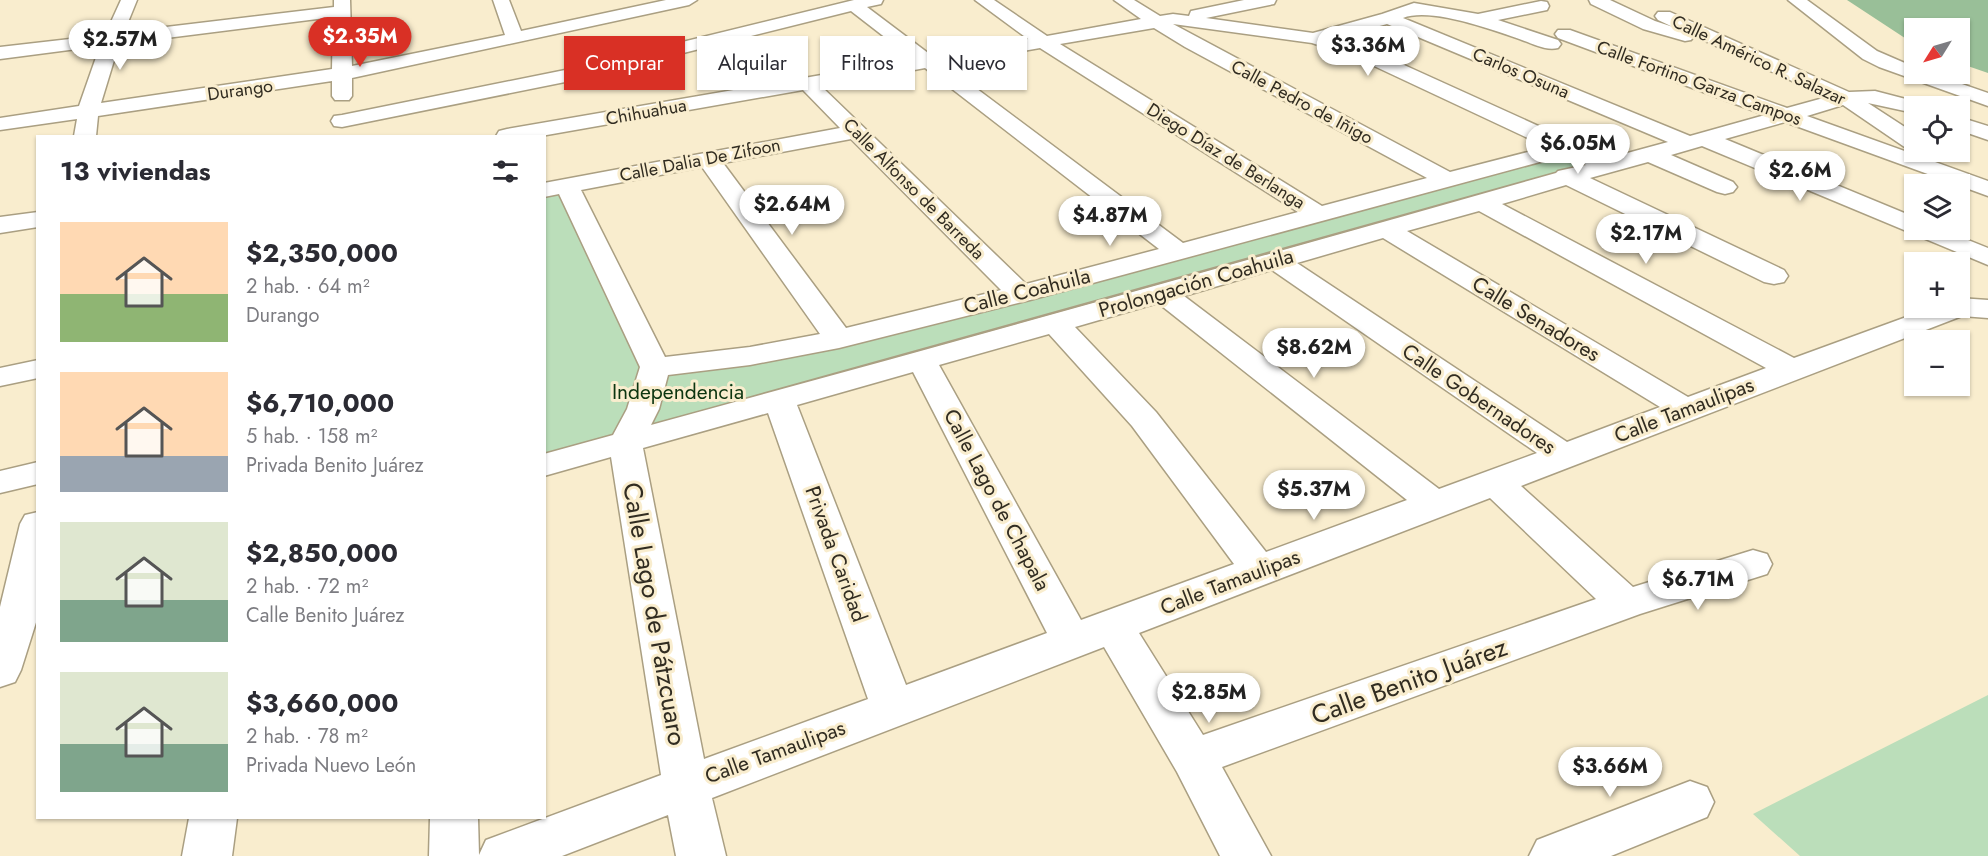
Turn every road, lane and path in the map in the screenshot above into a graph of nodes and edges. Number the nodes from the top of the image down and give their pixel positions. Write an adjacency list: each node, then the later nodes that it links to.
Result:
1 (129, 0): 23 (street)
2 (501, 0): 21 (street)
3 (689, 0): 10 (street, Durango)
4 (875, 0): 12 (street)
5 (983, 0): 24 (street, Diego Díaz de Berlanga)
6 (1122, 0): 18 (street, Calle Pedro de Iñigo)
7 (1268, 0): 18 (street, Chihuahua)
8 (1597, 0): 27 (street)
9 (1796, 0): 37 (street)
10 (654, 4): 21 (street, Durango); 25 (street)
11 (1422, 4): 16 (street); 17 (street)
12 (854, 5): 19 (street); 30 (street)
13 (342, 6): 23 (street); 32 (street)
14 (1541, 6): 17 (street)
15 (1664, 16): 27 (street, Calle Américo R. Salazar)
16 (1388, 18): 20 (street); 29 (street, Carlos Osuna)
17 (1477, 19): 22 (street, Calle Fortino Garza Campos)
18 (1166, 21): 20 (street); 24 (street, Chihuahua); 56 (street, Calle Pedro de Iñigo)
19 (734, 34): 25 (street)
20 (1312, 38): 50 (street)
21 (515, 39): 32 (street, Durango)
22 (1565, 39): 29 (street); 40 (street, Calle Fortino Garza Campos)
23 (111, 40): 28 (street); 39 (street)
24 (1044, 42): 26 (street, Chihuahua); 61 (street, Diego Díaz de Berlanga)
25 (692, 45): 43 (street)
26 (1027, 45)
27 (1742, 52): 36 (street, Calle Américo R. Salazar)
28 (0, 53)
29 (1490, 60): 49 (street, Carlos Osuna)
30 (927, 62)
31 (927, 63): 33 (street, Chihuahua)
32 (342, 75): 39 (street, Durango); 43 (street)
33 (808, 84): 44 (street, Calle Alfonso de Barreda)
34 (772, 90): 47 (street, Chihuahua)
35 (964, 90): 67 (street)
36 (1846, 98): 38 (street); 40 (street, Prolongación Coahuila); 48 (street, Calle Américo R. Salazar)
37 (1988, 100)
38 (1904, 104)
39 (87, 111): 41 (street, Durango); 46 (street)
40 (1788, 116): 49 (street, Prolongación Coahuila); 57 (street, Calle Fortino Garza Campos)
41 (0, 124)
42 (1970, 127): 45 (street)
43 (342, 129)
44 (856, 131): 52 (street, Calle Dalia De Zifoon); 72 (street, Calle Alfonso de Barreda)
45 (1988, 133)
46 (86, 135)
47 (513, 135)
48 (1904, 136)
49 (1695, 140): 51 (street, Prolongación Coahuila); 63 (street, Carlos Osuna)
50 (1568, 148): 54 (street); 56 (street, Calle Coahuila)
51 (1647, 153): 54 (street, Prolongación Coahuila); 58 (street)
52 (708, 159): 59 (street, Calle Dalia De Zifoon); 77 (street)
53 (1941, 162): 57 (street)
54 (1605, 165): 55 (street, Prolongación Coahuila)
55 (1566, 176): 60 (street, Prolongación Coahuila); 70 (street)
56 (1447, 180): 61 (street, Calle Coahuila)
57 (1977, 186)
58 (1725, 187)
59 (556, 188): 79 (street)
60 (1479, 201): 65 (street, Prolongación Coahuila); 81 (street)
61 (1319, 215): 67 (street, Calle Coahuila)
62 (36, 219): 64 (street)
63 (1904, 222)
64 (0, 225)
65 (1384, 228): 69 (street, Prolongación Coahuila); 84 (street, Calle Senadores)
66 (1946, 240): 68 (street)
67 (1179, 252): 72 (street, Calle Coahuila)
68 (1988, 257)
69 (1274, 260): 71 (street, Prolongación Coahuila); 86 (street, Calle Gobernadores)
70 (1774, 276)
71 (1163, 293): 76 (street, Prolongación Coahuila); 91 (street)
72 (1020, 294): 77 (street, Calle Coahuila)
73 (1970, 308): 74 (street, Calle Tamaulipas)
74 (1988, 309)
75 (1928, 318): 81 (street, Calle Tamaulipas)
76 (1055, 323): 78 (street, Prolongación Coahuila); 94 (street)
77 (839, 339): 79 (street, Calle Coahuila)
78 (921, 359): 83 (street, Prolongación Coahuila); 98 (street, Calle Lago de Chapala)
79 (655, 367): 85 (street)
80 (36, 369): 82 (street)
81 (1791, 369): 84 (street, Calle Tamaulipas)
82 (0, 377)
83 (779, 399): 85 (street, Prolongación Coahuila); 100 (street, Privada Caridad)
84 (1687, 410): 86 (street, Calle Tamaulipas)
85 (625, 443): 87 (street, Prolongación Coahuila); 102 (street, Calle Lago de Pátzcuaro)
86 (1565, 456): 90 (street, Calle Tamaulipas)
87 (546, 464)
88 (36, 473): 89 (street)
89 (0, 482)
90 (1495, 482): 91 (street, Calle Tamaulipas); 95 (street)
91 (1435, 504): 94 (street, Calle Tamaulipas)
92 (36, 533): 96 (street)
93 (1753, 564): 95 (street, Calle Benito Juárez)
94 (1260, 571): 97 (street, Calle Tamaulipas)
95 (1626, 604): 101 (street, Calle Benito Juárez)
96 (19, 611): 99 (street)
97 (1113, 626): 98 (street, Calle Tamaulipas); 101 (street)
98 (1072, 641): 100 (street, Calle Tamaulipas)
99 (0, 669)
100 (893, 708): 102 (street, Calle Tamaulipas)
101 (1193, 758): 110 (street)
102 (686, 786): 108 (street, Calle Tamaulipas); 109 (street, Calle Lago de Pátzcuaro)
103 (1690, 802): 111 (street)
104 (213, 819): 106 (street)
105 (454, 819): 107 (street)
106 (207, 856)
107 (454, 856)
108 (503, 856)
109 (701, 856)
110 (1246, 856)
111 (1554, 856)

